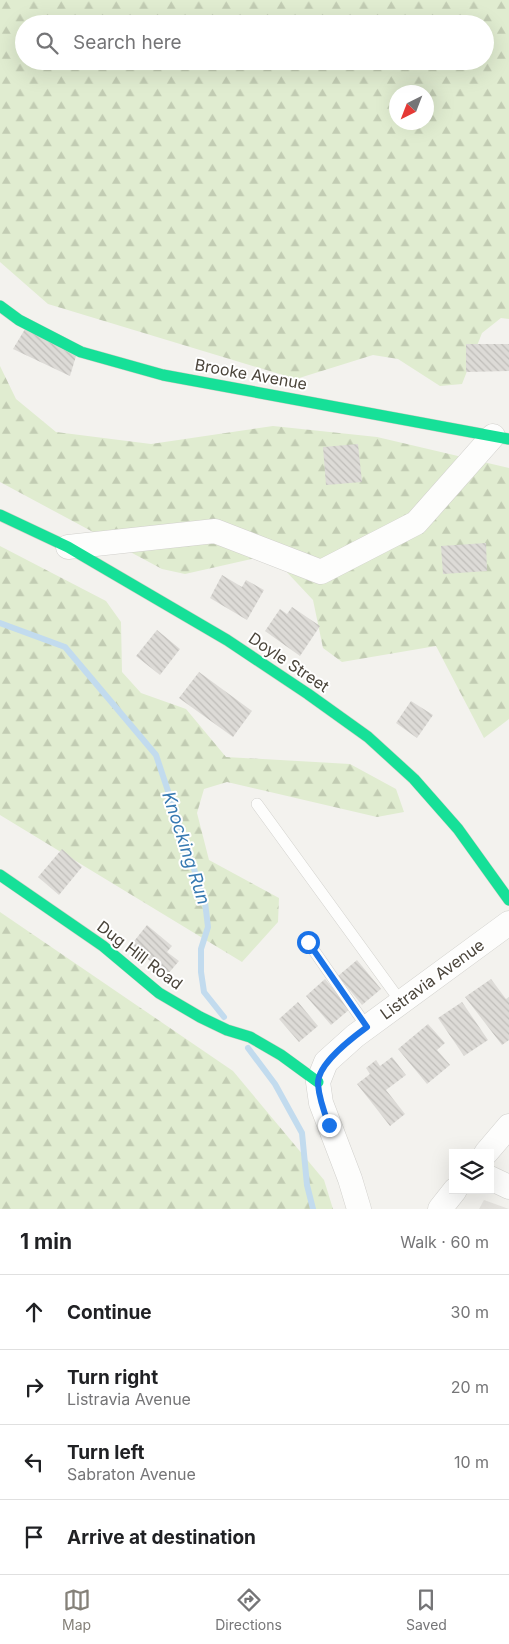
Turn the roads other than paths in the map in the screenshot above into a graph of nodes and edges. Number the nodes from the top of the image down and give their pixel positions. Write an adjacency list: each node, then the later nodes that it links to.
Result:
1 (0, 306): 2 (street, Brooke Avenue)
2 (501, 438): 4 (street)
3 (0, 515): 4 (street, Doyle Street)
4 (68, 547): 7 (street, Doyle Street)
5 (258, 804): 10 (lane)
6 (0, 875): 12 (street, Dug Hill Road)
7 (509, 900)
8 (509, 923): 10 (street, Listravia Avenue)
9 (308, 942): 11 (lane)
10 (401, 1002): 11 (street, Listravia Avenue)
11 (367, 1027): 12 (street, Listravia Avenue)
12 (318, 1082): 18 (street)
13 (509, 1126): 14 (street)
14 (489, 1149)
15 (494, 1180): 16 (street)
16 (509, 1187)
17 (452, 1194): 19 (street)
18 (359, 1209)
19 (440, 1209)

